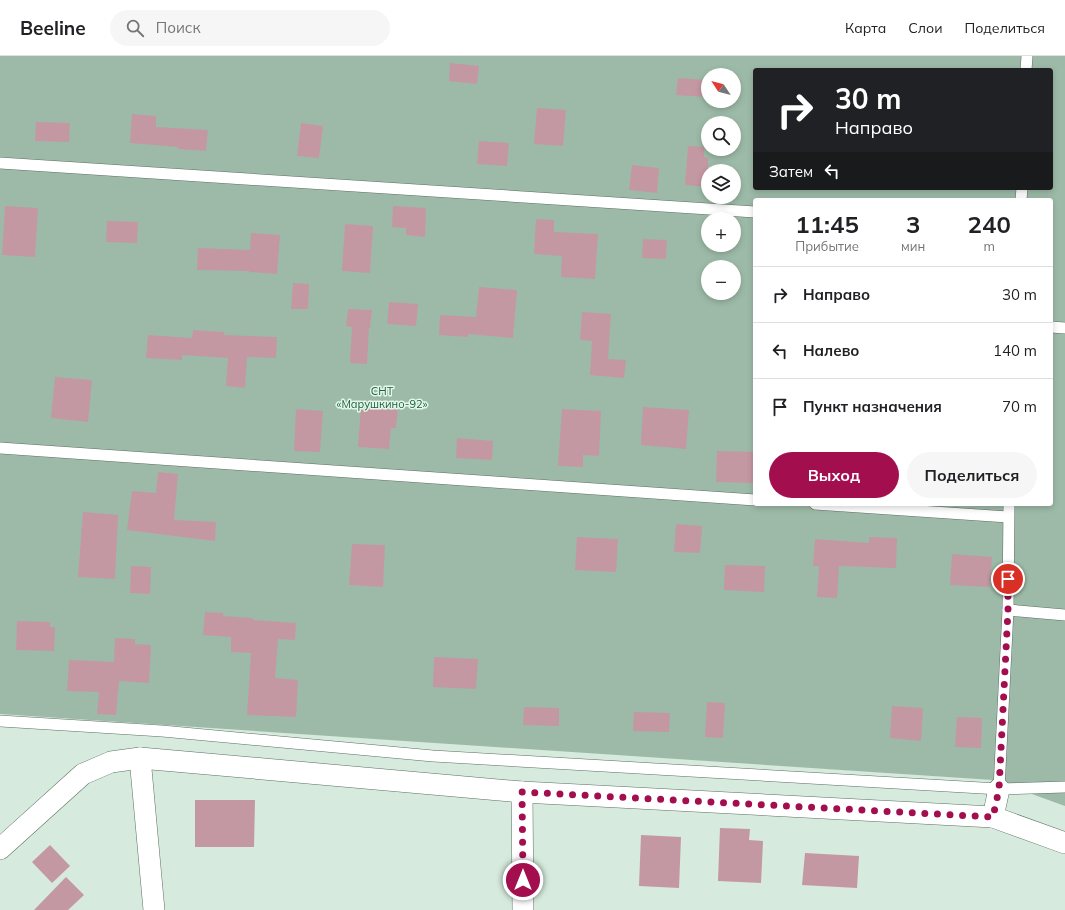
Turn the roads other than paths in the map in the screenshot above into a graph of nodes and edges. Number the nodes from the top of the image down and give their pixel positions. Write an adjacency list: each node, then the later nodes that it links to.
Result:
1 (1027, 56): 2 (lane)
2 (1026, 68)
3 (0, 163): 4 (lane)
4 (753, 212)
5 (1053, 327): 6 (lane)
6 (1065, 328)
7 (0, 448): 8 (lane)
8 (753, 500)
9 (845, 506): 11 (lane)
10 (1009, 506): 11 (lane)
11 (1008, 517): 12 (lane)
12 (1008, 610): 13 (lane); 17 (lane)
13 (1065, 614)
14 (0, 720): 17 (lane)
15 (140, 758): 18 (street); 21 (street); 22 (street)
16 (1065, 787): 17 (lane)
17 (999, 789): 19 (street)
18 (522, 792): 19 (street); 23 (street)
19 (993, 817): 20 (street)
20 (1065, 843)
21 (0, 849)
22 (154, 910)
23 (523, 910)

